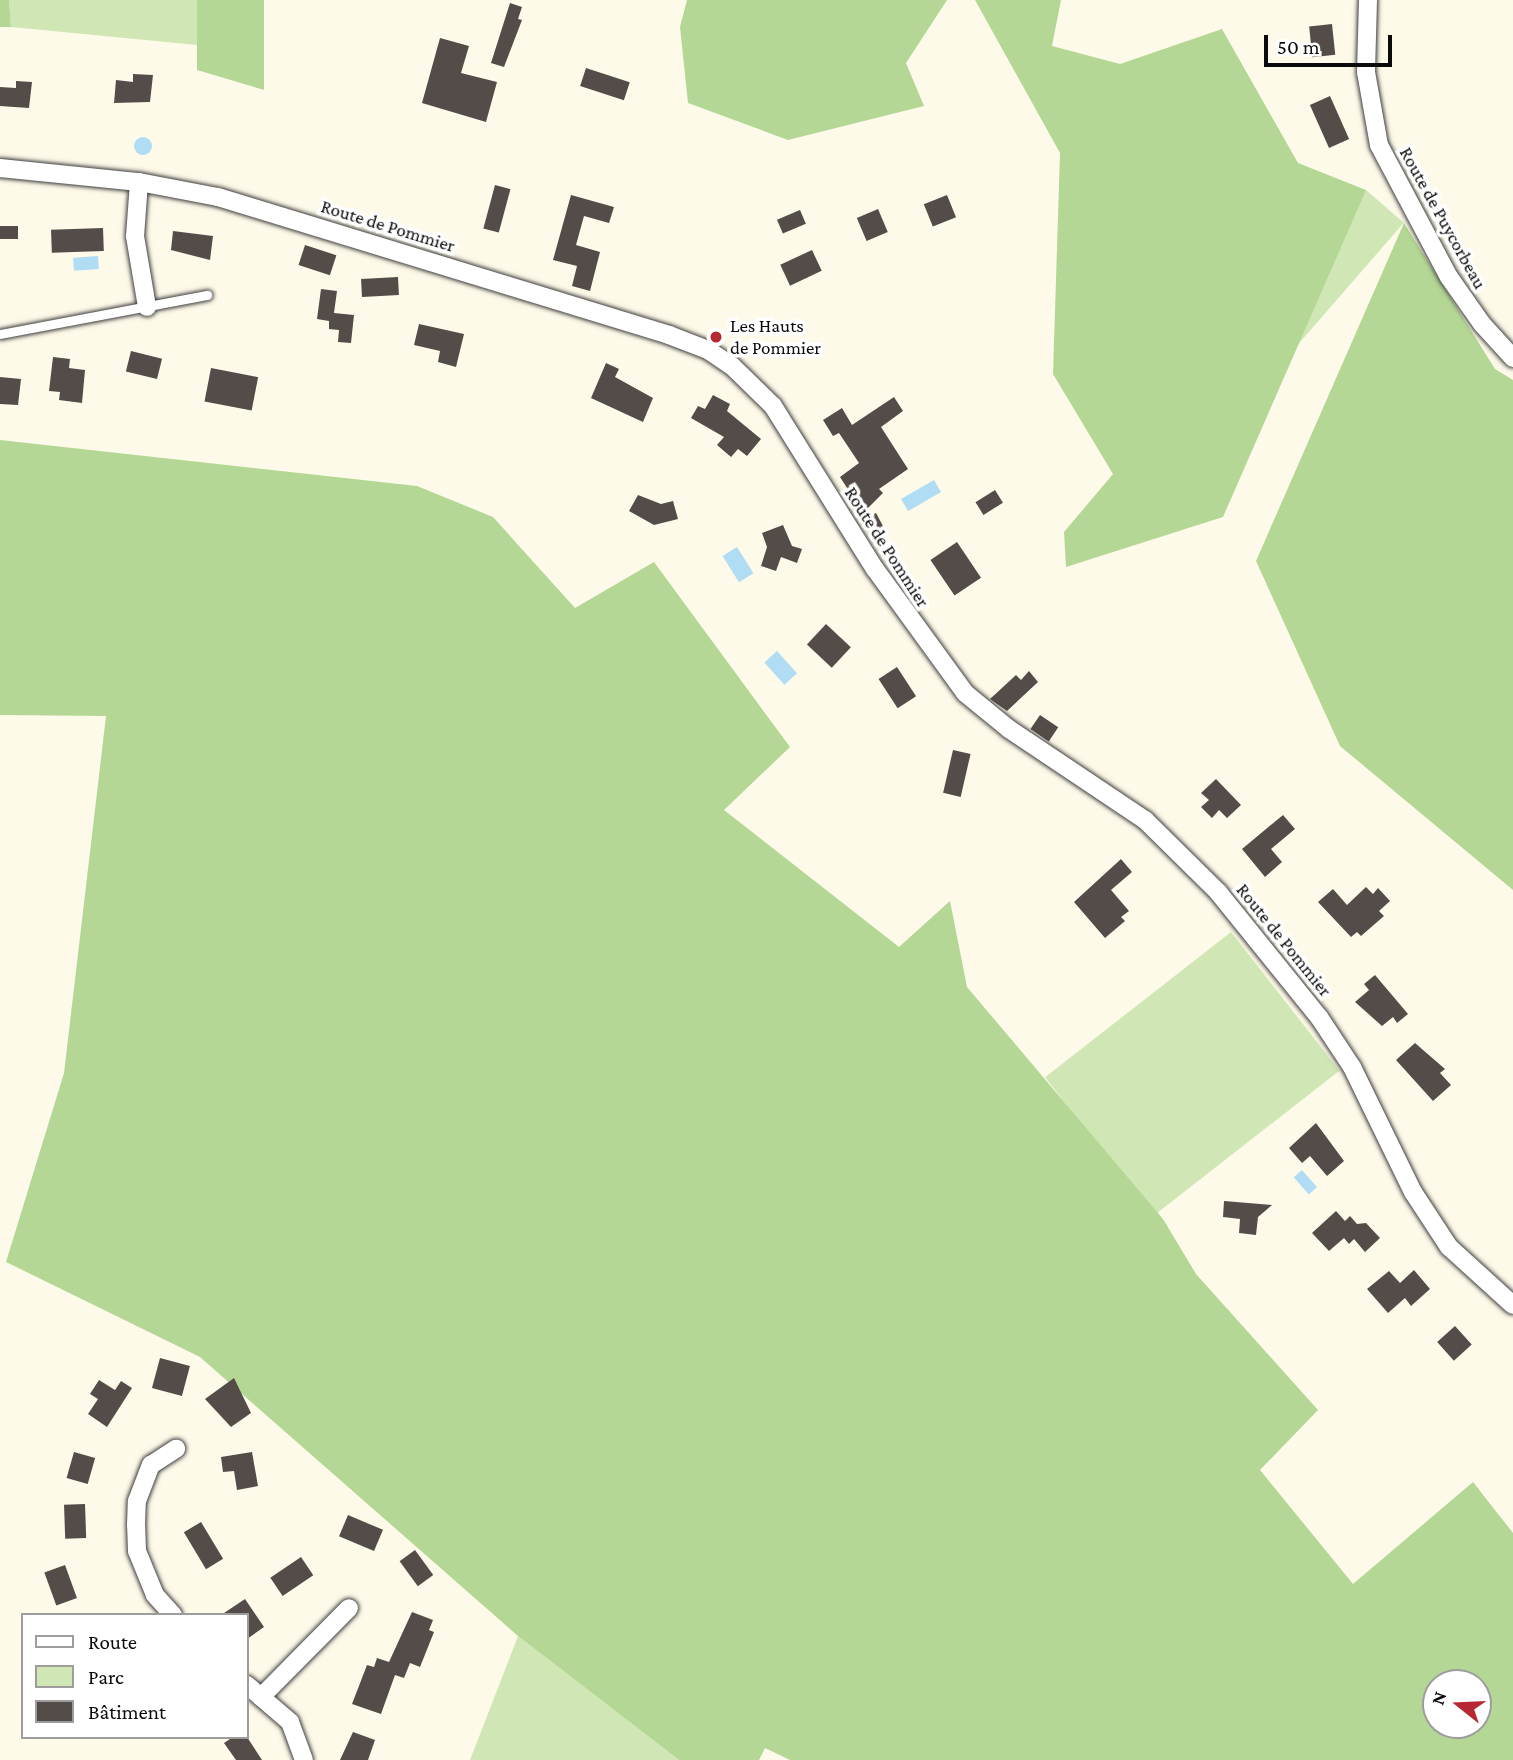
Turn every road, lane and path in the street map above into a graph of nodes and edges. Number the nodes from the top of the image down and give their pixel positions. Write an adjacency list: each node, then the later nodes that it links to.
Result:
1 (1368, 0): 7 (street, Route de Puycorbeau)
2 (0, 168): 3 (street, Route de Pommier)
3 (139, 182): 5 (street); 8 (street, Route de Pommier)
4 (207, 295): 5 (lane)
5 (147, 307): 6 (lane)
6 (0, 334)
7 (1513, 358)
8 (1513, 1305)
9 (176, 1449): 11 (street)
10 (349, 1608): 13 (street)
11 (171, 1613)
12 (248, 1686): 13 (street)
13 (261, 1698): 14 (street)
14 (304, 1760)

